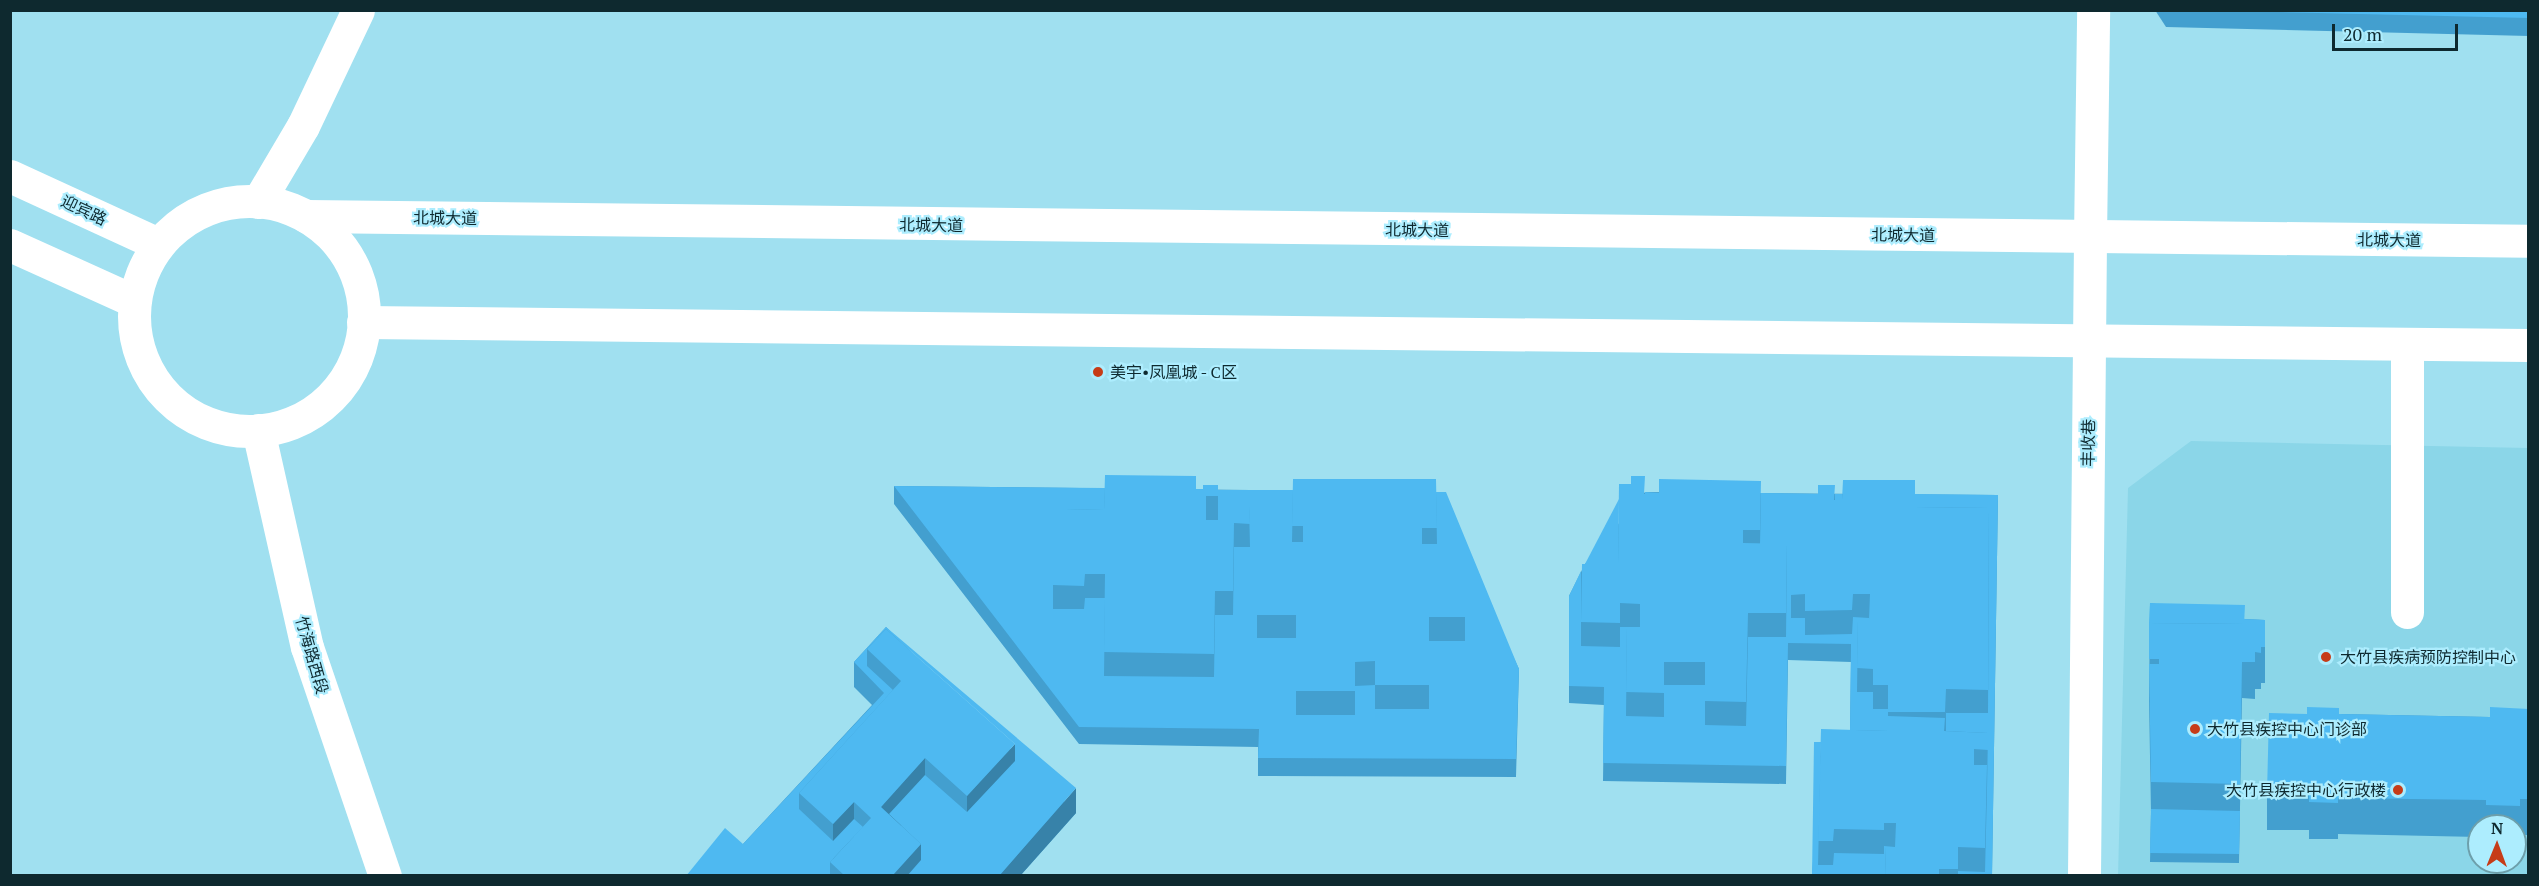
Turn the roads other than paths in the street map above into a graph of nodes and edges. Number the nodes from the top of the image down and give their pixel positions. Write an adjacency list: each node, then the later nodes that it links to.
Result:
1 (358, 10): 4 (main road)
2 (2093, 10): 6 (main road, 丰收巷)
3 (10, 176): 8 (main road, 迎宾路)
4 (258, 202): 5 (main road); 8 (main road)
5 (306, 216): 6 (main road, 北城大道); 11 (main road)
6 (2090, 237): 7 (main road, 北城大道); 12 (main road, 丰收巷)
7 (2529, 242)
8 (158, 244): 10 (main road)
9 (10, 245): 10 (main road)
10 (134, 301): 15 (main road)
11 (363, 322): 12 (main road); 15 (main road)
12 (2089, 341): 13 (main road); 18 (main road, 丰收巷)
13 (2407, 344): 14 (main road); 16 (main road)
14 (2529, 345)
15 (258, 430): 17 (main road, 竹海路西段)
16 (2407, 612)
17 (385, 876)
18 (2084, 876)

